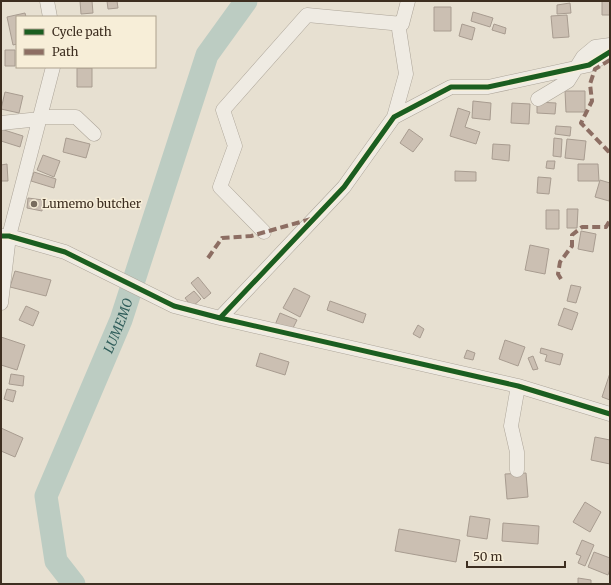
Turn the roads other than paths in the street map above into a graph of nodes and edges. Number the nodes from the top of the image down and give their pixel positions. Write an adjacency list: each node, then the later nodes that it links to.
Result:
1 (47, 1): 3 (street)
2 (408, 1): 4 (street)
3 (50, 16)
4 (398, 23): 10 (street); 14 (street)
5 (610, 45): 8 (street)
6 (610, 52): 8 (street)
7 (53, 68): 11 (street)
8 (576, 68): 9 (street); 10 (street)
9 (538, 99)
10 (394, 117): 17 (street)
11 (40, 118): 12 (street); 13 (street); 15 (street)
12 (1, 123)
13 (94, 134)
14 (264, 232)
15 (5, 236): 16 (street); 17 (street)
16 (1, 303)
17 (220, 318): 18 (street)
18 (518, 386): 19 (street); 20 (street)
19 (610, 414)
20 (517, 470)

